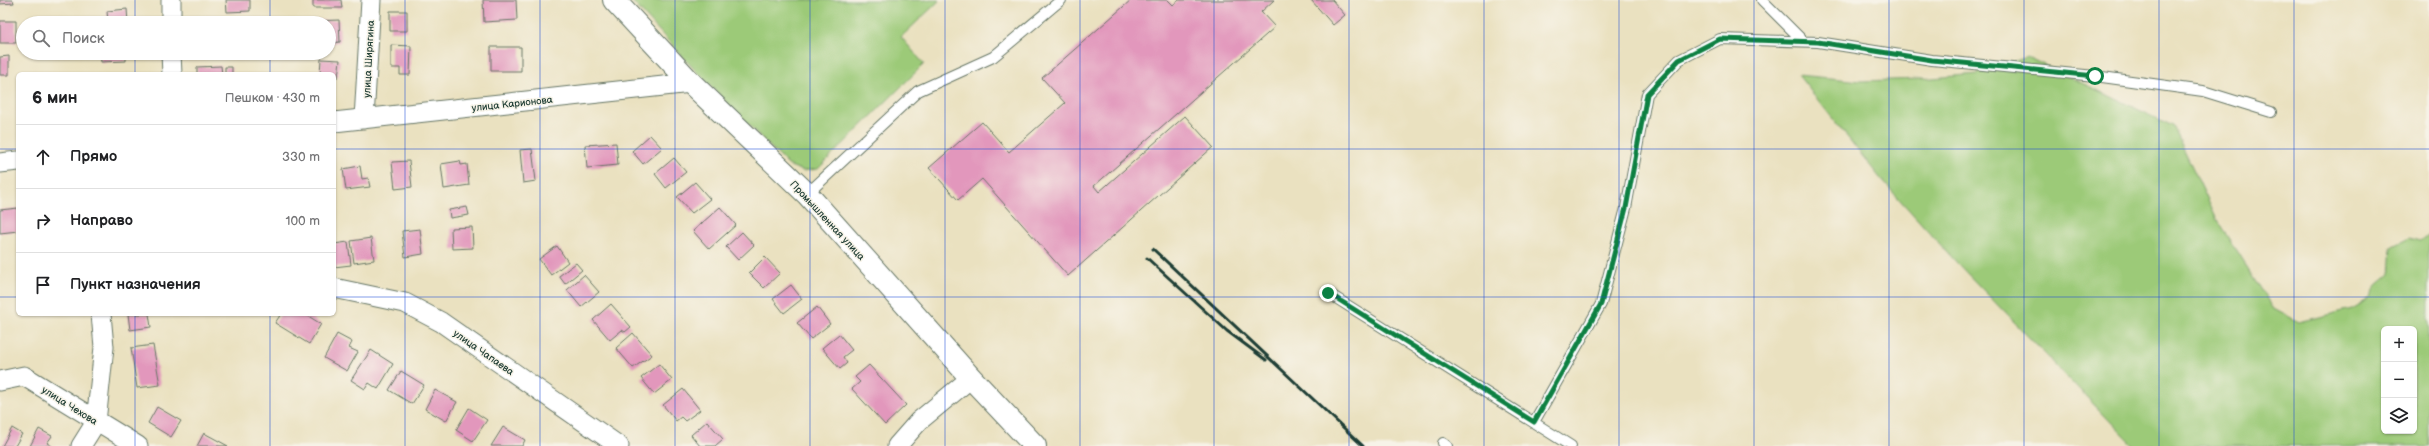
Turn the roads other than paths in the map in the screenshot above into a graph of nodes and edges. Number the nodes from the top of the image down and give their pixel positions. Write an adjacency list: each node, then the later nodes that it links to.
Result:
1 (171, 0): 6 (street)
2 (371, 0): 12 (street, улица Ширягина)
3 (614, 0): 10 (street, Промышленная улица)
4 (1061, 0): 16 (lane)
5 (1762, 0): 7 (lane)
6 (171, 16)
7 (1803, 41): 11 (lane); 23 (lane)
8 (171, 60): 9 (street)
9 (172, 72)
10 (691, 83): 12 (street, улица Карионова); 16 (street, Промышленная улица)
11 (2271, 112)
12 (364, 119): 13 (street, улица Карионова)
13 (336, 122)
14 (16, 161): 15 (street)
15 (0, 163)
16 (807, 194): 20 (street, Промышленная улица)
17 (336, 288): 26 (street, улица Чапаева)
18 (1328, 293): 23 (lane)
19 (101, 316): 22 (street)
20 (971, 378): 27 (street); 28 (street, Промышленная улица)
21 (0, 381): 22 (street, улица Чехова)
22 (96, 422): 24 (street); 25 (street, улица Чехова)
23 (1534, 422): 29 (lane)
24 (80, 446)
25 (138, 446)
26 (619, 446)
27 (897, 446)
28 (1035, 446)
29 (1571, 446)

